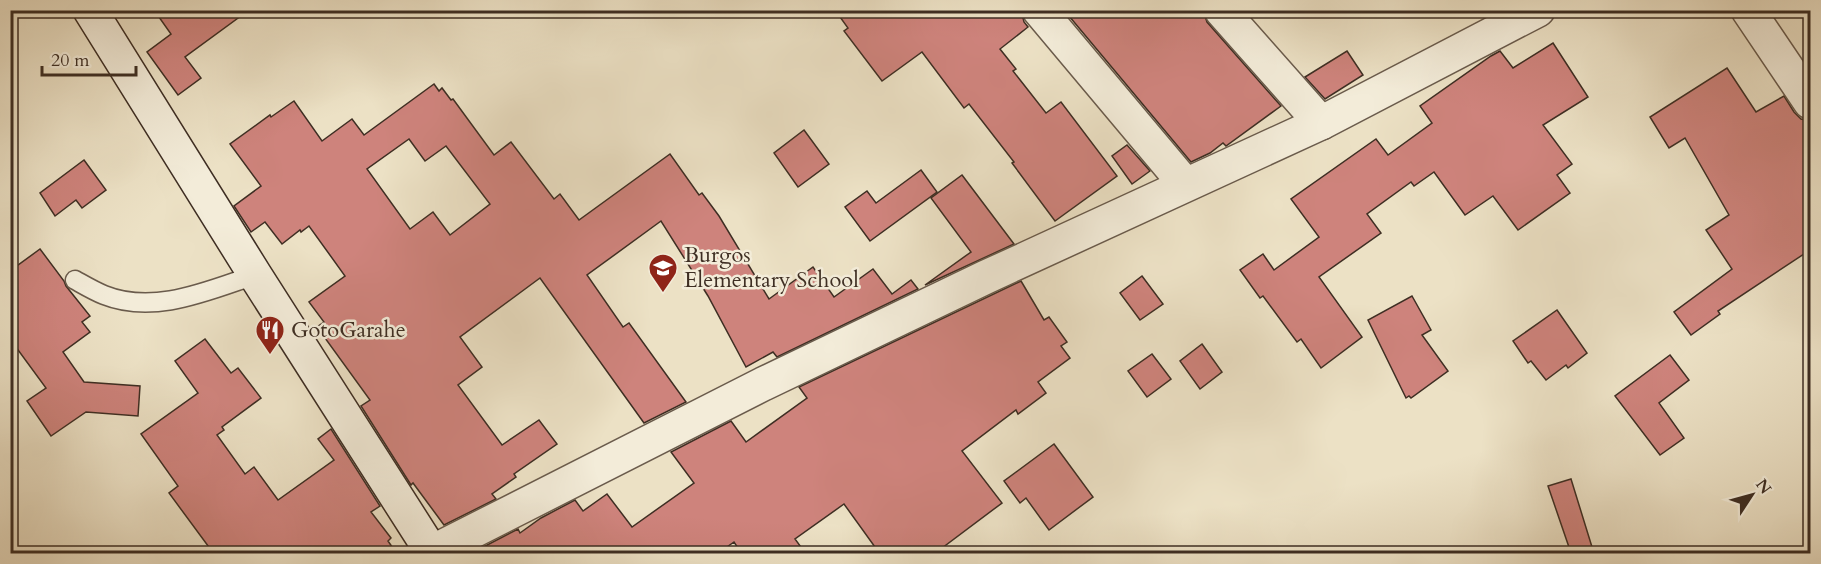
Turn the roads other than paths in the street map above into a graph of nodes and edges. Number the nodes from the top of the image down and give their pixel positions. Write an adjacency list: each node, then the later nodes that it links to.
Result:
1 (90, 10): 9 (street)
2 (1039, 10): 8 (street)
3 (1221, 10): 7 (street)
4 (1538, 10): 7 (street)
5 (1748, 10): 6 (street)
6 (1810, 102)
7 (1321, 123): 8 (street)
8 (1185, 184): 11 (street)
9 (255, 275): 10 (lane); 11 (street)
10 (75, 280)
11 (433, 553)

